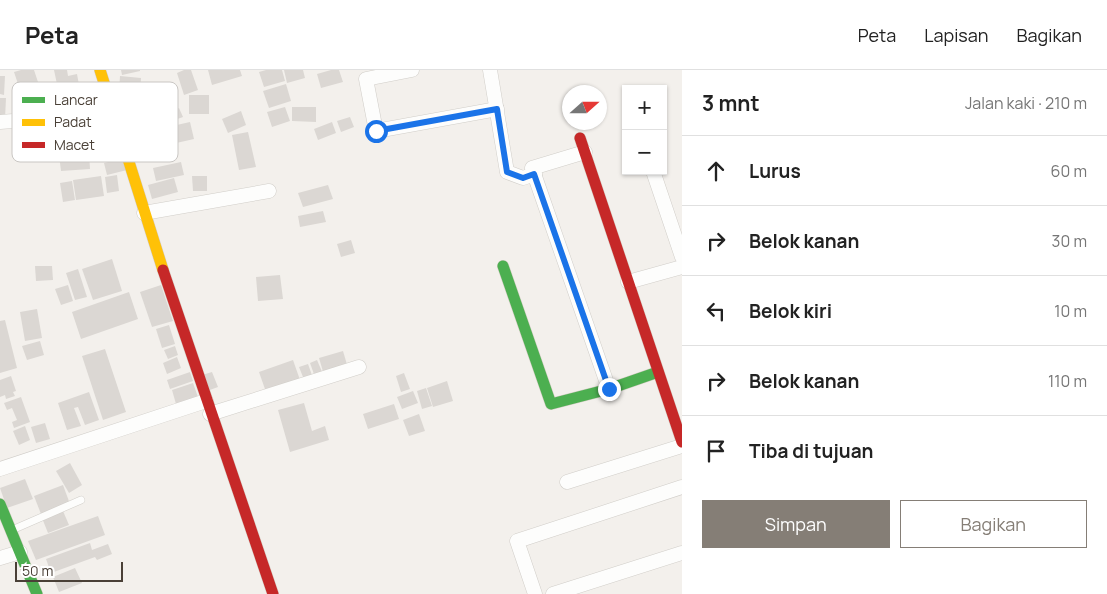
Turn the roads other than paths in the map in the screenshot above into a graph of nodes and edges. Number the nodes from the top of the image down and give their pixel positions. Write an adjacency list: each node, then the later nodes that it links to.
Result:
1 (100, 70): 4 (street)
2 (412, 70): 5 (street)
3 (490, 70): 5 (street)
4 (104, 82)
5 (497, 109): 9 (street)
6 (580, 138): 7 (street)
7 (584, 152): 9 (street); 16 (street)
8 (130, 162): 12 (street)
9 (534, 174): 19 (street)
10 (654, 175): 13 (street)
11 (269, 191): 12 (street)
12 (144, 213): 20 (street)
13 (682, 256)
14 (503, 266): 19 (street)
15 (682, 267): 16 (street)
16 (628, 282): 18 (street)
17 (359, 367): 20 (street)
18 (658, 372): 19 (street); 21 (street)
19 (609, 389)
20 (208, 407): 23 (street); 33 (street)
21 (682, 442)
22 (682, 446): 24 (street)
23 (0, 469)
24 (567, 482)
25 (682, 487): 34 (street)
26 (80, 500): 28 (lane)
27 (0, 504): 28 (street)
28 (11, 530): 29 (street)
29 (20, 552): 31 (street); 32 (street)
30 (682, 553): 35 (street)
31 (0, 558)
32 (37, 594)
33 (273, 594)
34 (535, 594)
35 (553, 594)

